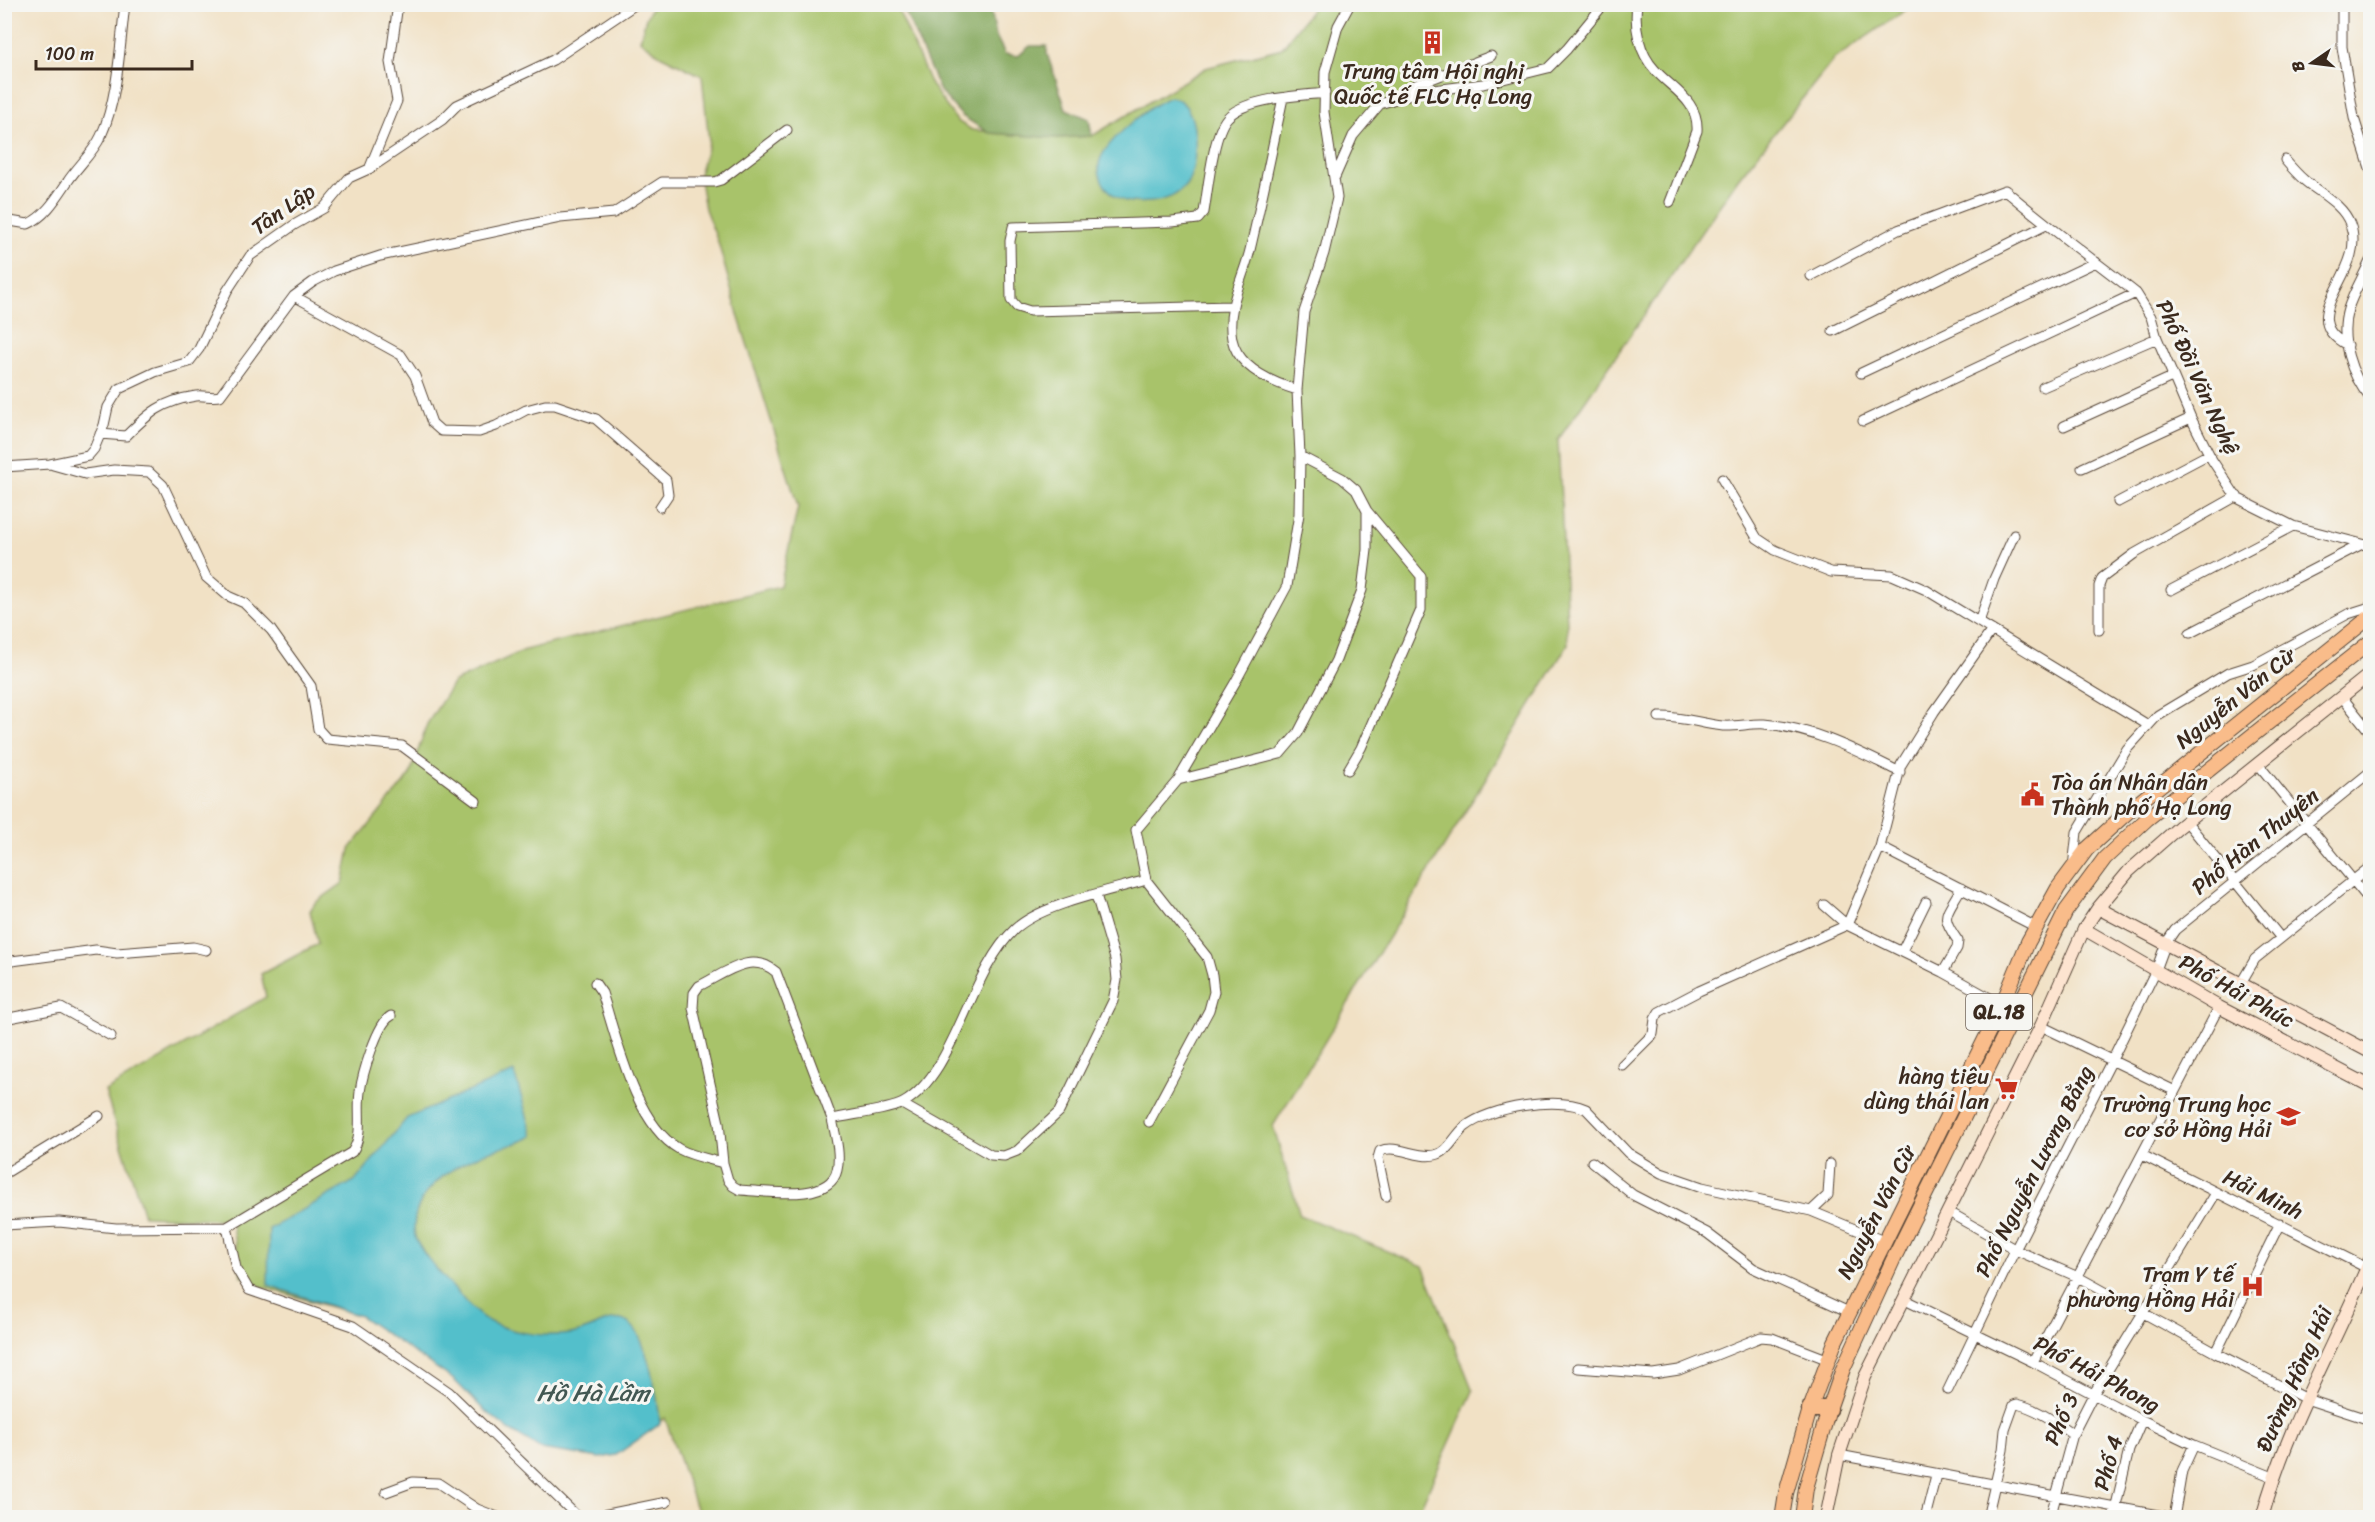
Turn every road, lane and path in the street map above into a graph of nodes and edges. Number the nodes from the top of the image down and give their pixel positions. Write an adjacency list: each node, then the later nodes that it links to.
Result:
1 (125, 4): 18 (street)
2 (398, 4): 15 (street)
3 (636, 4): 15 (street, Tân Lập)
4 (1350, 4): 9 (street)
5 (1604, 4): 10 (street)
6 (1637, 4): 17 (street)
7 (2342, 4): 14 (street)
8 (1491, 56): 10 (street)
9 (1325, 93): 11 (street); 16 (street)
10 (1403, 97): 16 (street)
11 (1283, 98): 25 (street); 25 (street)
12 (787, 130): 24 (street)
13 (2285, 160): 28 (street)
14 (2370, 168)
15 (369, 169): 37 (street, Tân Lập)
16 (1334, 180): 32 (street)
17 (1670, 202)
18 (4, 220)
19 (2046, 225): 21 (street, Phố Đồi Văn Nghệ); 22 (street, Phố Đồi Văn Nghệ); 26 (street)
20 (2370, 261): 28 (street)
21 (2096, 262): 23 (street, Phố Đồi Văn Nghệ); 29 (street)
22 (1811, 276)
23 (2136, 293): 27 (street, Phố Đồi Văn Nghệ); 35 (street)
24 (294, 296): 37 (street); 46 (street)
25 (1232, 306): 32 (street)
26 (1833, 331)
27 (2157, 338): 30 (street, Phố Đồi Văn Nghệ); 31 (street)
28 (2347, 345): 33 (street)
29 (1861, 373)
30 (2172, 378): 34 (street, Phố Đồi Văn Nghệ); 36 (street)
31 (2043, 387)
32 (1297, 390): 39 (street)
33 (2370, 398)
34 (2190, 418): 38 (street, Phố Đồi Văn Nghệ); 42 (street)
35 (1863, 422)
36 (2064, 426)
37 (100, 434): 40 (street, Tân Lập)
38 (2209, 454): 44 (street, Phố Đồi Văn Nghệ); 45 (street)
39 (1300, 456): 47 (street); 68 (street)
40 (50, 464): 41 (street, Tân Lập); 69 (street)
41 (4, 467)
42 (2082, 468)
43 (1722, 479): 54 (street)
44 (2236, 496): 48 (street, Phố Đồi Văn Nghệ); 56 (street)
45 (2118, 502)
46 (660, 507)
47 (1366, 511): 65 (street); 68 (street)
48 (2292, 526): 50 (street, Phố Đồi Văn Nghệ); 51 (street)
49 (2014, 535): 54 (street)
50 (2366, 545): 57 (street)
51 (2171, 590)
52 (2370, 607): 62 (street)
53 (2370, 616): 74 (main road, Nguyễn Văn Cừ / QL.18)
54 (1979, 622): 55 (street)
55 (1992, 630): 62 (street); 66 (street)
56 (2099, 630)
57 (2190, 633)
58 (2370, 642): 98 (main road, Nguyễn Văn Cừ / QL.18)
59 (2370, 674): 60 (street)
60 (2342, 697): 63 (street); 64 (street)
61 (1659, 717): 66 (street)
62 (2148, 725): 74 (street)
63 (2370, 732)
64 (2258, 764): 70 (street); 71 (street)
65 (1348, 770)
66 (1900, 772): 72 (street)
67 (2370, 772): 71 (street, Phố Hàn Thuyên)
68 (1178, 780): 75 (street)
69 (476, 801)
70 (2186, 821): 77 (street); 83 (street)
71 (2307, 824): 76 (street); 77 (street, Phố Hàn Thuyên)
72 (1880, 847): 78 (street); 84 (street)
73 (2370, 867): 76 (street)
74 (2072, 868): 85 (main road, Nguyễn Văn Cừ / QL.18)
75 (1146, 880): 79 (street); 111 (street)
76 (2353, 880): 80 (street); 87 (street)
77 (2235, 882): 87 (street); 88 (street, Phố Hàn Thuyên)
78 (1961, 888): 85 (street); 93 (street)
79 (1096, 895): 108 (street); 108 (street)
80 (2370, 901)
81 (1926, 902): 90 (street)
82 (1824, 905): 84 (street)
83 (2098, 908): 86 (street); 88 (street, Phố Hải Phúc)
84 (1847, 925): 90 (street); 105 (street)
85 (2036, 927): 96 (main road, Nguyễn Văn Cừ / QL.18)
86 (2084, 929): 92 (street, Phố Hải Phúc); 101 (street)
87 (2280, 937): 95 (street)
88 (2166, 943): 92 (street, Phố Nguyễn Lương Bằng); 95 (street, Phố Hải Phúc)
89 (206, 950): 91 (street)
90 (1902, 951): 93 (street)
91 (4, 962)
92 (2156, 970): 97 (street, Phố Hải Phúc); 104 (street, Phố Nguyễn Lương Bằng)
93 (1943, 972): 96 (street)
94 (595, 983): 114 (street)
95 (2241, 983): 103 (street, Phố Hải Phúc)
96 (2002, 1005): 98 (street); 124 (main road, Nguyễn Văn Cừ / QL.18)
97 (2219, 1007): 106 (street, Phố Hải Phúc); 107 (street)
98 (2017, 1013): 140 (main road, Nguyễn Văn Cừ / QL.18)
99 (391, 1016): 123 (street)
100 (4, 1019): 102 (street)
101 (2041, 1026): 104 (street); 120 (street)
102 (111, 1036)
103 (2370, 1052)
104 (2112, 1060): 107 (street); 125 (street, Phố Nguyễn Lương Bằng)
105 (1622, 1065)
106 (2370, 1086)
107 (2175, 1091): 112 (street)
108 (902, 1104): 110 (street)
109 (99, 1116): 116 (street)
110 (832, 1119): 114 (street); 114 (street)
111 (1149, 1122)
112 (2142, 1155): 117 (street, Hải Minh); 127 (street)
113 (1593, 1162): 129 (street)
114 (723, 1163)
115 (1830, 1164): 119 (street)
116 (4, 1174)
117 (2216, 1193): 121 (street, Hải Minh); 130 (street, Phố 3)
118 (1386, 1196): 119 (street)
119 (1811, 1211): 124 (street)
120 (1949, 1212): 125 (street); 128 (street)
121 (2280, 1223): 126 (street, Hải Minh); 132 (street)
122 (4, 1225): 123 (street)
123 (227, 1227): 156 (street)
124 (1886, 1242): 129 (main road, Nguyễn Văn Cừ / QL.18)
125 (2015, 1250): 127 (street); 131 (street, Phố Nguyễn Lương Bằng)
126 (2369, 1264): 138 (street, Đường Hồng Hải)
127 (2078, 1277): 130 (street); 134 (street)
128 (1905, 1300): 131 (street, Phố Hải Phong); 145 (street)
129 (1849, 1312): 133 (main road, Nguyễn Văn Cừ / QL.18)
130 (2144, 1313): 132 (street); 137 (street, Phố 3)
131 (1975, 1334): 134 (street, Phố Hải Phong); 136 (street, Phố Nguyễn Lương Bằng)
132 (2216, 1353): 138 (street)
133 (1829, 1360): 135 (street); 139 (main road, Nguyễn Văn Cừ / QL.18)
134 (2033, 1362): 137 (street, Phố Hải Phong)
135 (1578, 1368)
136 (1948, 1390)
137 (2094, 1393): 141 (street, Phố Hải Phong); 143 (street, Phố 3)
138 (2306, 1400): 142 (street); 147 (street, Đường Hồng Hải)
139 (1810, 1409): 140 (highway); 158 (main road, Nguyễn Văn Cừ / QL.18)
140 (1829, 1409): 159 (main road, Nguyễn Văn Cừ / QL.18)
141 (2142, 1420): 144 (street, Phố Hải Phong); 153 (street, Phố 4)
142 (2370, 1420)
143 (2073, 1434): 148 (street); 150 (street, Phố 3)
144 (2194, 1445): 147 (street, Phố Hải Phong); 164 (street)
145 (1839, 1455): 146 (street); 154 (street)
146 (1936, 1474): 148 (street); 160 (street)
147 (2273, 1477): 165 (street, Đường Hồng Hải)
148 (1995, 1484): 150 (street); 161 (street)
149 (386, 1492): 155 (street)
150 (2056, 1495): 153 (street); 162 (street, Phố 3)
151 (667, 1502): 157 (street)
152 (2370, 1502): 166 (street)
153 (2115, 1507): 163 (street, Phố 4); 164 (street)
154 (1829, 1517)
155 (500, 1518)
156 (579, 1518)
157 (588, 1518)
158 (1782, 1518)
159 (1802, 1518)
160 (1925, 1518)
161 (1988, 1518)
162 (2050, 1518)
163 (2113, 1518)
164 (2174, 1518)
165 (2262, 1518)
166 (2366, 1518)

